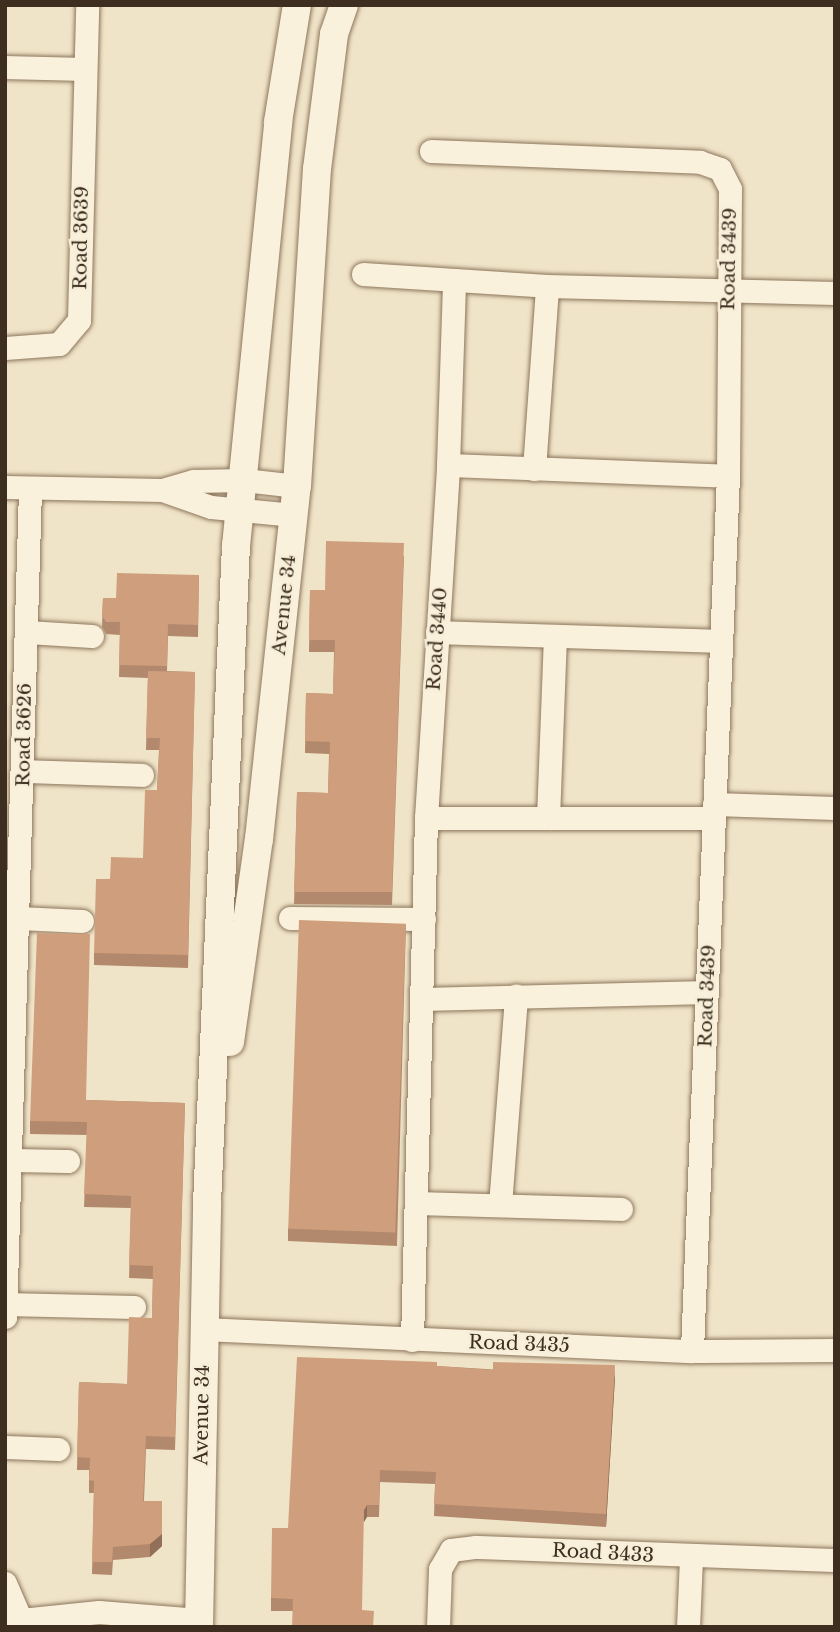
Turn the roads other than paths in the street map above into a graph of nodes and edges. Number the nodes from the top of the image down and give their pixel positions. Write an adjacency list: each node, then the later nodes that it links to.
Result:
1 (87, 5): 7 (street, Road 3639)
2 (297, 5): 18 (street, Avenue 34)
3 (344, 5): 5 (street, Avenue 34)
4 (358, 5): 5 (street)
5 (334, 34): 19 (street, Avenue 34)
6 (5, 67): 7 (street)
7 (84, 69): 14 (street, Road 3639)
8 (431, 150): 12 (street, Road 3439)
9 (363, 274): 10 (street)
10 (454, 280): 11 (street); 15 (street, Road 3440)
11 (547, 286): 12 (street); 16 (street)
12 (728, 288): 13 (street); 17 (street, Road 3439)
13 (835, 293)
14 (5, 348)
15 (448, 465): 16 (street); 26 (street, Road 3440)
16 (534, 469): 17 (street)
17 (728, 476): 29 (street, Road 3439)
18 (244, 480): 19 (street); 22 (street); 23 (street, Avenue 34)
19 (297, 486): 24 (street, Avenue 34)
20 (5, 487): 21 (street)
21 (30, 488): 22 (street); 25 (street, Road 3626)
22 (162, 490): 23 (street)
23 (241, 508): 24 (street); 48 (street, Avenue 34)
24 (294, 515): 48 (street, Avenue 34)
25 (27, 632): 27 (street); 30 (street, Road 3626)
26 (437, 632): 28 (street); 34 (street, Road 3440)
27 (92, 636)
28 (555, 638): 29 (street); 35 (street)
29 (720, 641): 33 (street, Road 3439)
30 (23, 771): 31 (street); 36 (street, Road 3626)
31 (142, 775)
32 (835, 808): 33 (street)
33 (714, 811): 35 (street); 41 (street, Road 3439)
34 (426, 818): 35 (street); 39 (street, Road 3440)
35 (548, 818)
36 (13, 869): 37 (street, Road 3626)
37 (19, 918): 40 (street); 44 (street, Road 3626)
38 (290, 918): 39 (street)
39 (424, 919): 43 (street, Road 3440)
40 (82, 921)
41 (707, 992): 42 (street); 57 (street, Road 3439)
42 (516, 996): 43 (street); 49 (street)
43 (423, 999): 47 (street, Road 3440)
44 (10, 1090): 45 (street, Road 3626)
45 (11, 1160): 46 (street); 51 (street, Road 3626)
46 (68, 1161)
47 (419, 1203): 49 (street); 55 (street, Road 3440)
48 (207, 1204): 54 (street, Avenue 34)
49 (500, 1205): 50 (street)
50 (621, 1209)
51 (6, 1304): 52 (street); 53 (street, Road 3626)
52 (134, 1307)
53 (5, 1317)
54 (203, 1329): 55 (street, Road 3435); 64 (street, Avenue 34)
55 (412, 1340): 57 (street, Road 3435)
56 (835, 1350): 57 (street, Road 3435)
57 (692, 1351)
58 (5, 1447): 59 (street)
59 (58, 1450)
60 (691, 1557): 61 (street, Road 3433); 65 (street, Road 3433); 66 (street)
61 (835, 1560)
62 (5, 1583): 63 (street)
63 (13, 1624): 64 (street)
64 (199, 1624)
65 (438, 1627)
66 (688, 1627)

